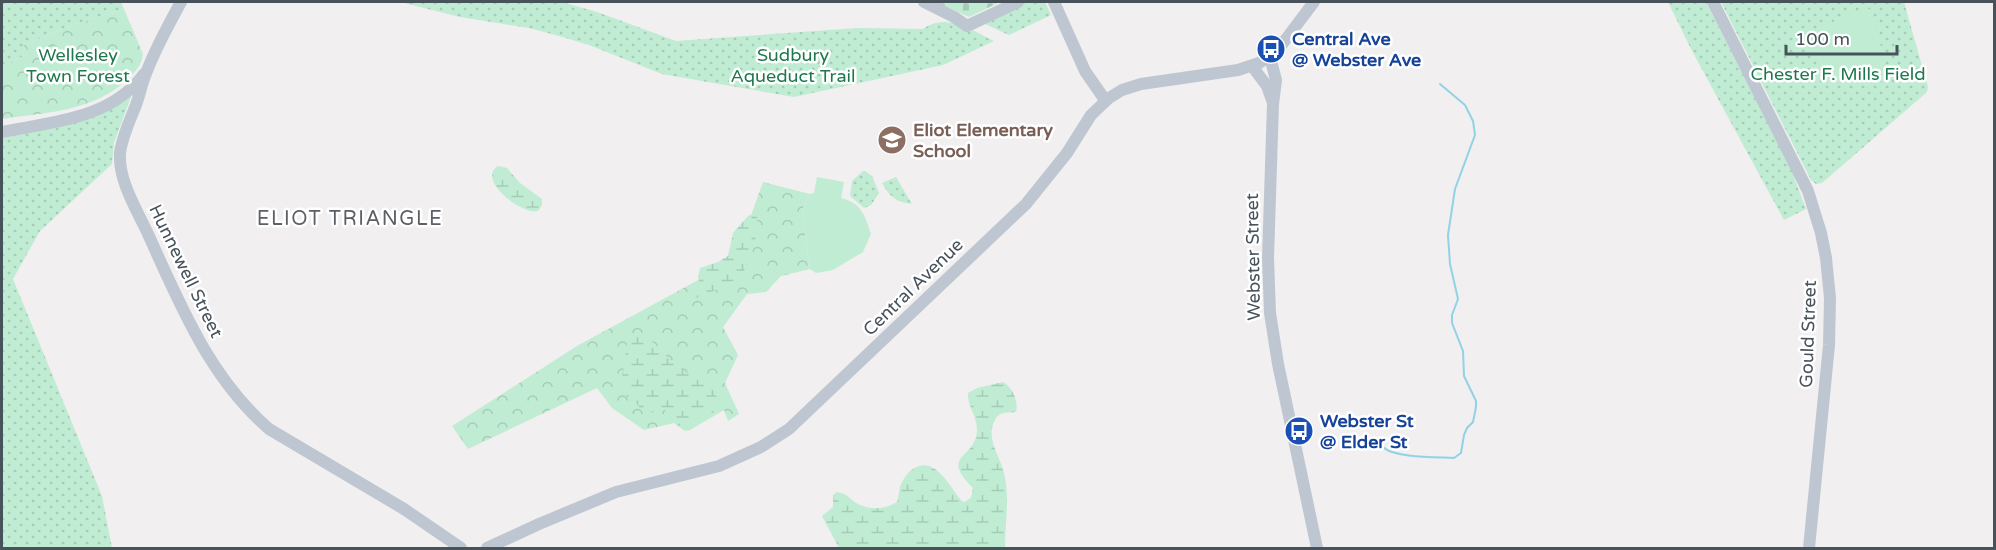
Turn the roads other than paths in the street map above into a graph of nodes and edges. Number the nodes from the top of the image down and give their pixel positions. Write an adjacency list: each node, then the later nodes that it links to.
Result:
1 (181, 2): 9 (main road, Hunnewell Street)
2 (924, 2): 3 (main road)
3 (1018, 2)
4 (1054, 2): 10 (main road)
5 (1314, 2): 7 (main road, Central Avenue)
6 (1713, 2): 16 (main road, Gould Street)
7 (1270, 57): 8 (main road, Central Avenue); 11 (main road, Webster Street)
8 (1252, 66): 10 (main road, Central Avenue); 11 (main road, Webster Street)
9 (147, 71): 12 (main road); 13 (main road, Hunnewell Street)
10 (1105, 100): 14 (main road, Central Avenue)
11 (1273, 104): 15 (main road, Webster Street)
12 (2, 132)
13 (461, 549)
14 (487, 549)
15 (1317, 549)
16 (1809, 549)

